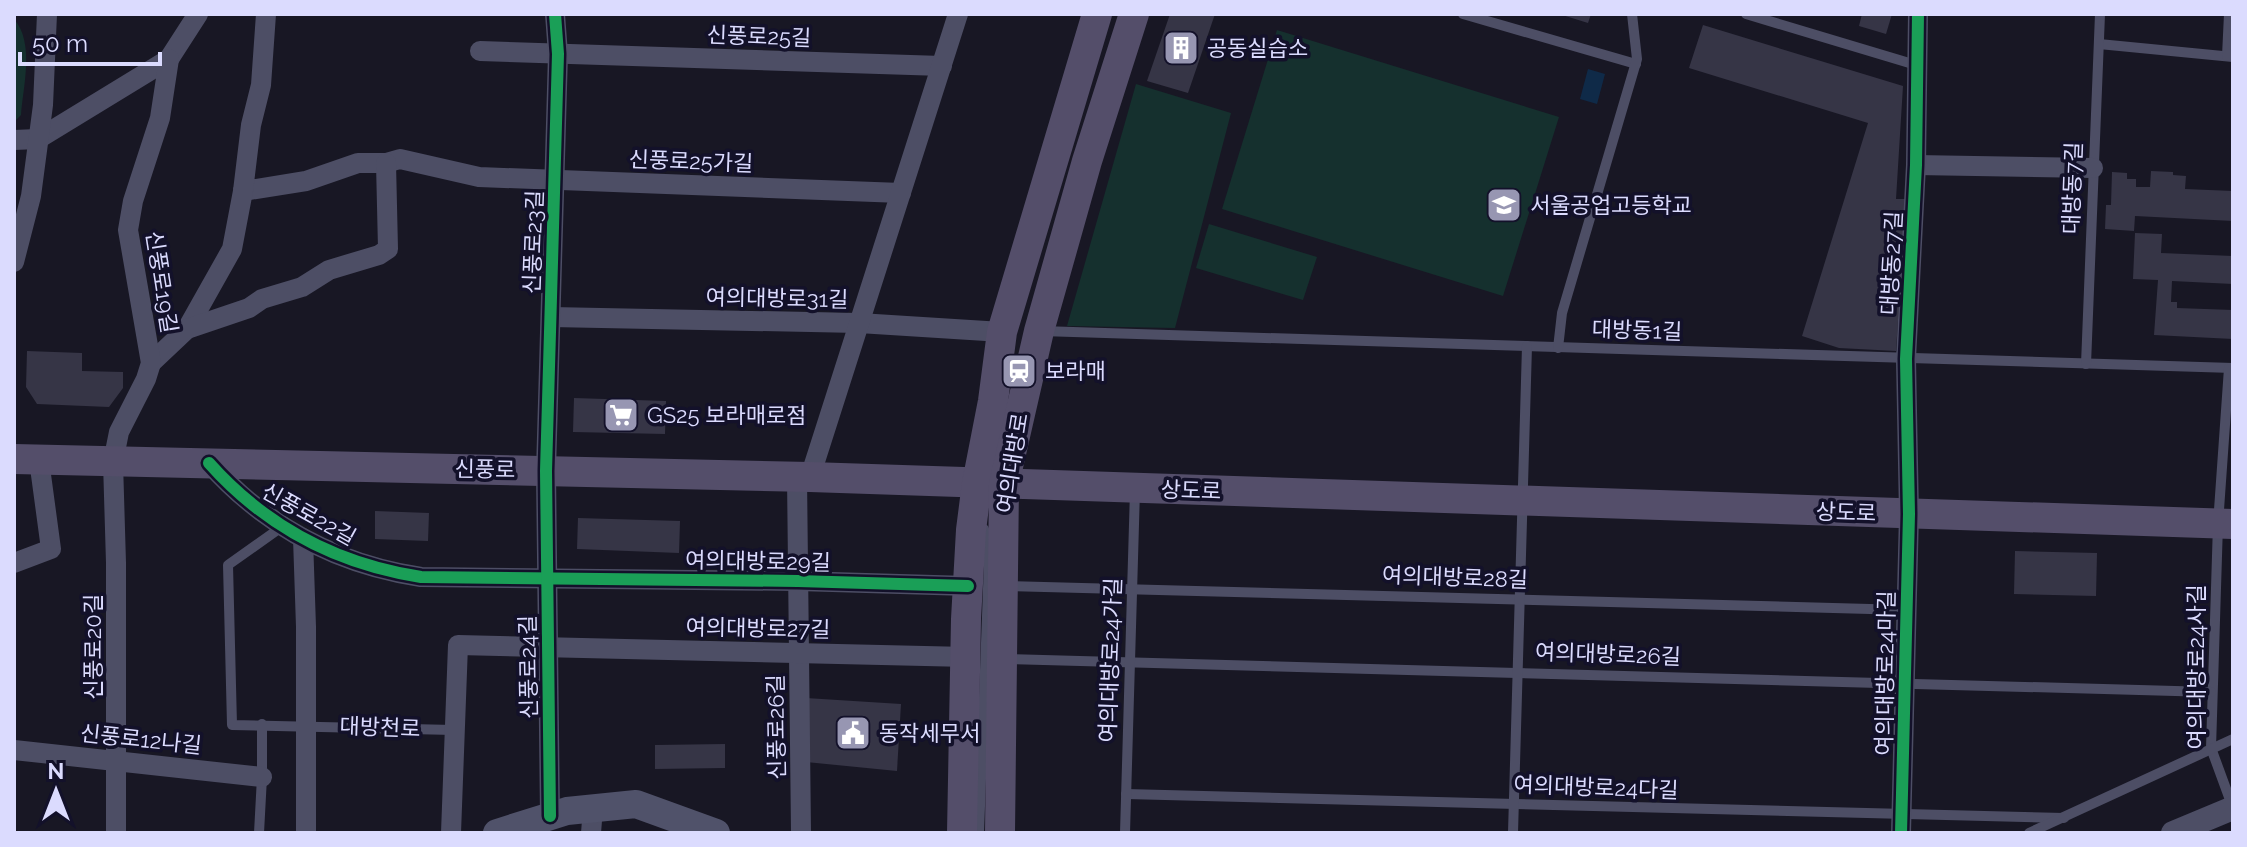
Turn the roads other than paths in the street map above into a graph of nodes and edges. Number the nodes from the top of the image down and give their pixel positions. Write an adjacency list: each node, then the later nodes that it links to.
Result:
1 (47, 14): 22 (street)
2 (198, 14): 18 (street)
3 (266, 14): 28 (street)
4 (555, 14): 16 (street, 신풍로23길)
5 (958, 14): 21 (street)
6 (1097, 14): 35 (main road, 여의대방로)
7 (1134, 14): 34 (main road, 여의대방로)
8 (1463, 14): 19 (lane)
9 (1632, 14): 19 (lane)
10 (1746, 14): 20 (lane)
11 (1918, 14): 20 (street, 대방동27길)
12 (2100, 14): 14 (lane, 대방동7길)
13 (2229, 14): 17 (lane)
14 (2099, 44): 17 (lane); 26 (lane, 대방동7길)
15 (480, 51): 16 (street, 신풍로25길)
16 (558, 54): 21 (street, 신풍로25길); 27 (street, 신풍로23길)
17 (2230, 57)
18 (169, 59): 22 (street); 39 (street, 신풍로19길)
19 (1636, 64): 37 (lane)
20 (1916, 65): 25 (street, 대방동27길)
21 (942, 66): 29 (street)
22 (38, 139): 23 (street); 30 (street)
23 (14, 140)
24 (386, 163): 27 (street, 신풍로25가길); 28 (street, 신풍로25가길); 33 (street)
25 (1916, 165): 26 (street); 38 (street, 대방동27길)
26 (2093, 168): 40 (lane, 대방동7길)
27 (554, 180): 29 (street, 신풍로25가길); 31 (street, 신풍로23길)
28 (243, 191): 33 (street)
29 (901, 193): 32 (street)
30 (14, 262)
31 (551, 317): 32 (street, 여의대방로31길); 45 (street, 신풍로23길)
32 (859, 323): 35 (street, 여의대방로31길); 46 (street)
33 (187, 329): 39 (street)
34 (1039, 331): 36 (lane, 대방동1길); 47 (main road, 여의대방로)
35 (1002, 332): 47 (main road, 여의대방로)
36 (1527, 346): 37 (lane, 대방동1길); 49 (lane)
37 (1558, 348): 38 (lane, 대방동1길)
38 (1906, 359): 40 (lane, 대방동1길); 50 (street, 대방동27길)
39 (151, 363): 43 (street, 신풍로19길)
40 (2086, 364): 41 (lane, 대방동1길)
41 (2231, 368): 51 (lane)
42 (27, 460): 43 (main road, 신풍로); 54 (street)
43 (113, 462): 44 (main road, 신풍로); 76 (street, 신풍로20길)
44 (209, 463): 45 (main road, 신풍로); 52 (street, 신풍로22길)
45 (546, 471): 46 (main road, 신풍로); 55 (street, 신풍로24길)
46 (803, 477): 47 (main road, 신풍로); 56 (street, 신풍로26길)
47 (991, 484): 48 (main road, 상도로); 57 (main road, 여의대방로); 58 (main road, 여의대방로); 93 (lane)
48 (1135, 488): 49 (main road, 상도로); 59 (lane, 여의대방로24가길)
49 (1522, 501): 50 (main road, 상도로); 60 (lane)
50 (1909, 514): 51 (main road, 상도로); 61 (street, 여의대방로24마길)
51 (2225, 524): 69 (lane, 여의대방로24사길)
52 (283, 526): 53 (street, 신풍로22길); 70 (lane, 신풍로22길)
53 (303, 538): 55 (street, 신풍로22길); 71 (street, 신풍로22길)
54 (14, 563)
55 (547, 578): 56 (street, 여의대방로29길); 62 (street, 신풍로24길)
56 (798, 581): 57 (street, 여의대방로29길); 63 (street, 신풍로26길)
57 (968, 586): 64 (main road, 여의대방로)
58 (1003, 586): 59 (lane, 여의대방로28길); 65 (main road, 여의대방로)
59 (1132, 587): 60 (lane, 여의대방로28길); 66 (lane, 여의대방로24가길)
60 (1519, 598): 61 (lane, 여의대방로28길); 67 (lane)
61 (1907, 610): 68 (street, 여의대방로24마길)
62 (548, 647): 63 (street, 여의대방로27길); 72 (street); 81 (street, 신풍로24길)
63 (799, 653): 64 (street, 여의대방로27길); 91 (street, 신풍로26길)
64 (968, 657): 92 (main road, 여의대방로)
65 (1003, 658): 66 (lane, 여의대방로26길); 94 (main road, 여의대방로)
66 (1130, 661): 67 (lane, 여의대방로26길); 78 (lane, 여의대방로24가길)
67 (1517, 672): 68 (lane, 여의대방로26길); 79 (lane)
68 (1905, 683): 69 (lane, 여의대방로26길); 84 (street, 여의대방로24마길)
69 (2211, 692): 74 (lane, 여의대방로24사길)
70 (262, 724): 71 (lane, 대방천로); 77 (lane)
71 (306, 725): 72 (lane, 대방천로); 87 (street)
72 (454, 730): 88 (street)
73 (2233, 739): 74 (lane, 여의대방로24다길)
74 (2211, 748): 80 (lane, 여의대방로24사길); 82 (lane, 여의대방로24다길)
75 (14, 750): 76 (street, 신풍로12나길)
76 (117, 762): 77 (street, 신풍로12나길); 85 (street, 신풍로20길)
77 (262, 777): 86 (lane)
78 (1126, 794): 79 (lane, 여의대방로24다길); 95 (lane, 여의대방로24가길)
79 (1513, 805): 84 (lane, 여의대방로24다길); 96 (lane)
80 (2233, 808): 98 (street)
81 (550, 816): 83 (main road); 89 (main road)
82 (2064, 818): 84 (lane, 여의대방로24다길); 97 (lane, 여의대방로24다길)
83 (592, 820): 90 (main road)
84 (1902, 824)
85 (116, 833)
86 (259, 833)
87 (306, 833)
88 (451, 833)
89 (497, 833)
90 (716, 833)
91 (801, 833)
92 (962, 833)
93 (979, 833)
94 (1000, 833)
95 (1125, 833)
96 (1513, 833)
97 (2029, 833)
98 (2173, 833)

